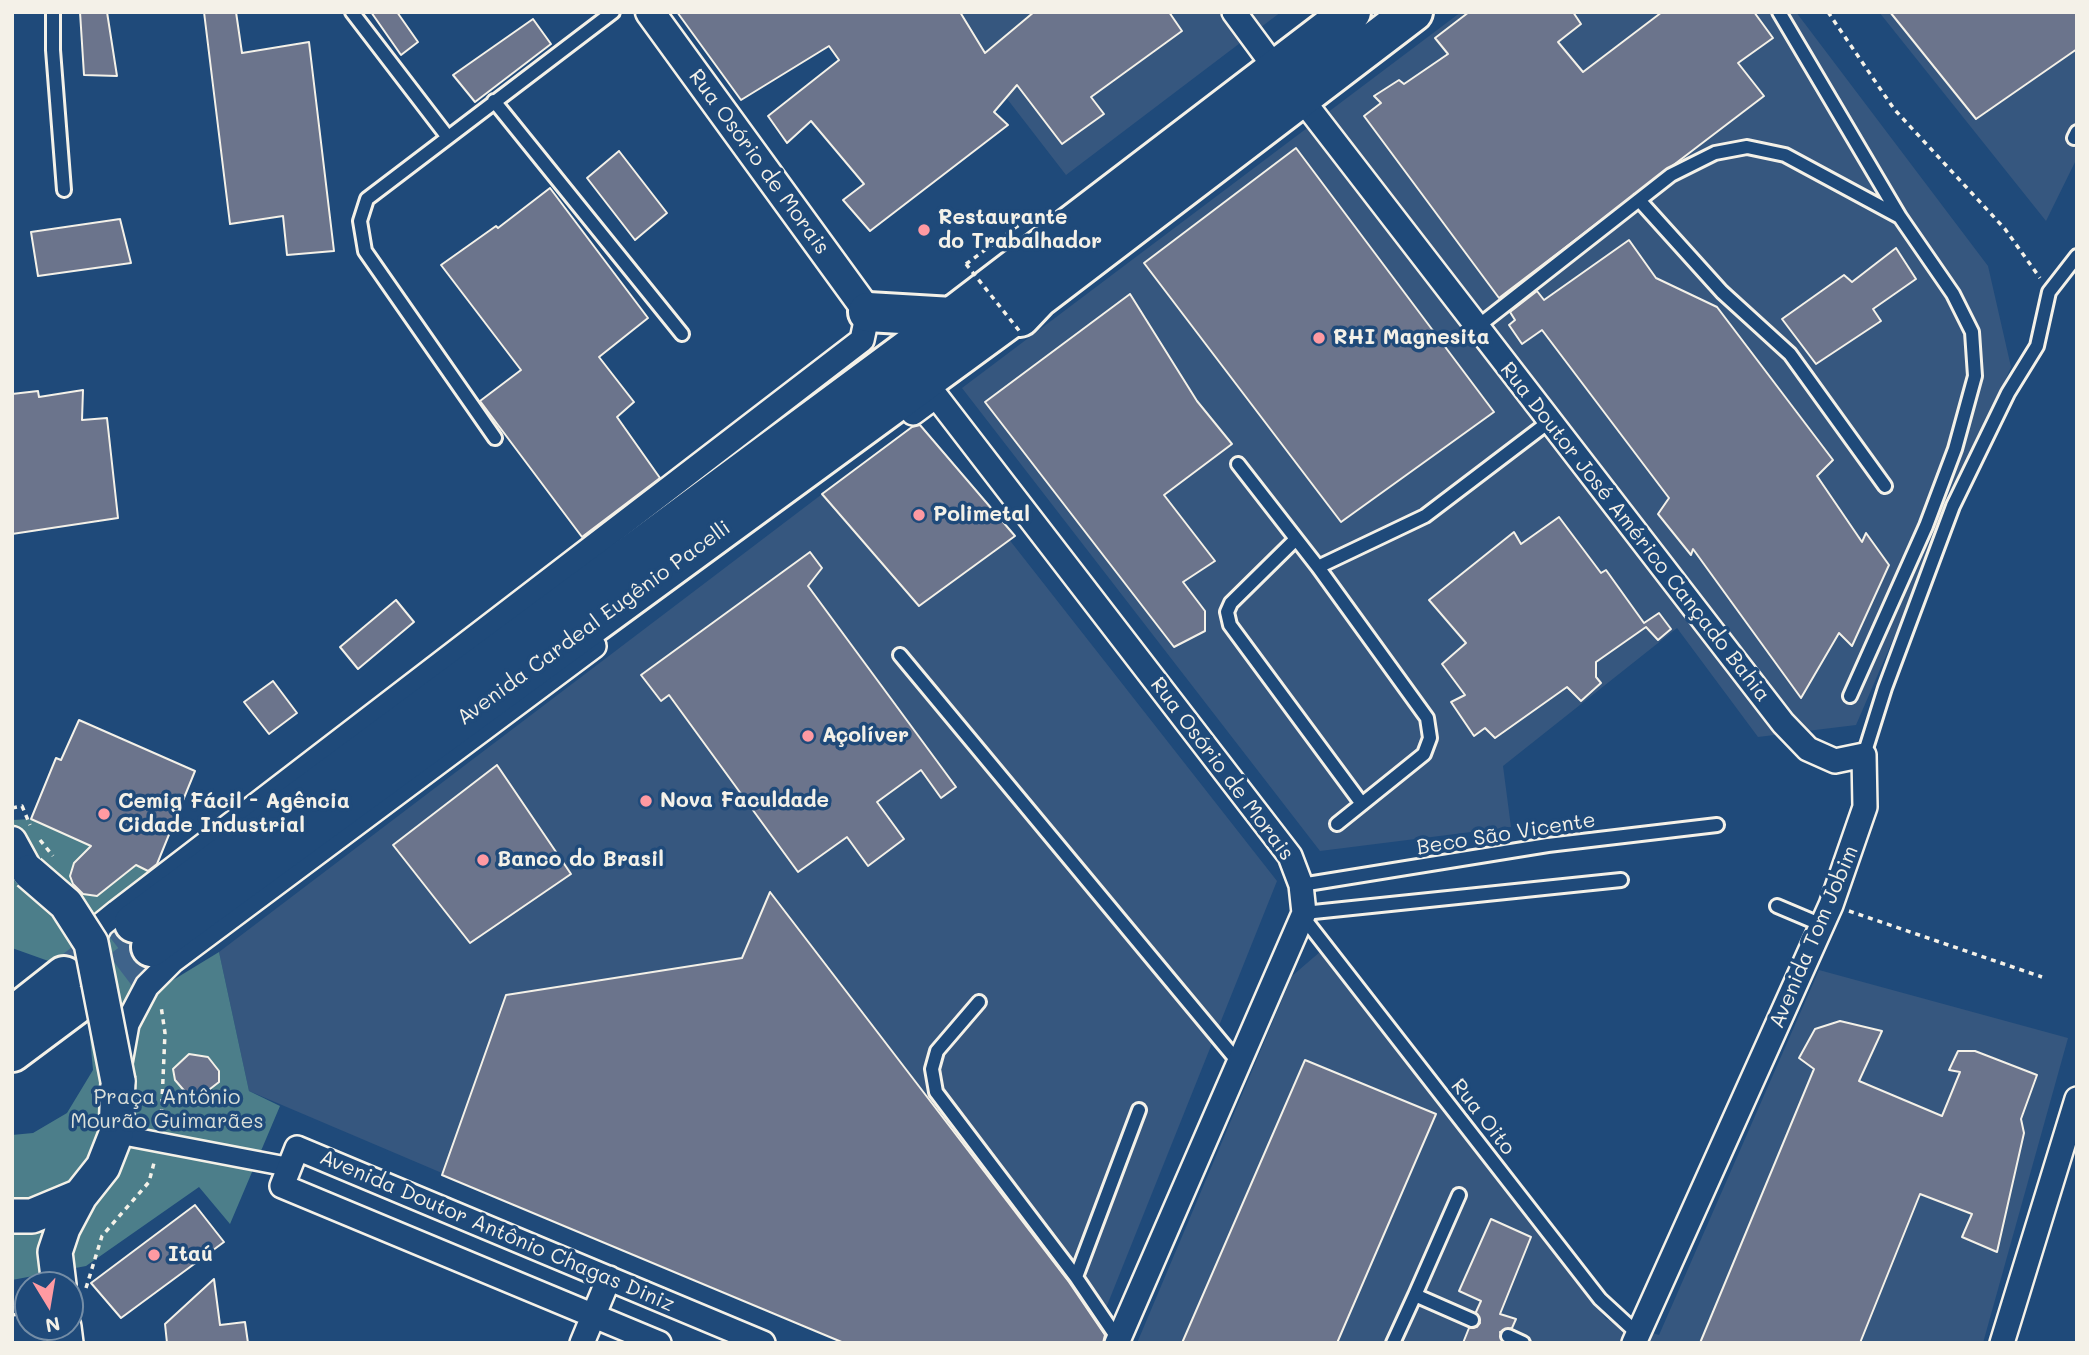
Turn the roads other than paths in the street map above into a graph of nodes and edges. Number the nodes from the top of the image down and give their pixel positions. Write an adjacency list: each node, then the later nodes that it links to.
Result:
1 (53, 12): 13 (lane)
2 (352, 12): 12 (lane)
3 (613, 12): 11 (lane)
4 (650, 12): 18 (street, Rua Osório de Morais)
5 (1234, 12): 9 (street)
6 (1350, 12): 9 (highway)
7 (1413, 12): 10 (highway)
8 (1779, 12): 15 (lane)
9 (1276, 69): 19 (highway, Avenida Cardeal Eugênio Pacelli)
10 (1301, 99): 17 (highway); 20 (street, Rua Doutor José Américo Cançado Bahia)
11 (494, 101): 12 (lane); 21 (lane)
12 (447, 136): 24 (lane)
13 (64, 190)
14 (1639, 200): 15 (lane); 20 (lane); 26 (lane)
15 (1900, 217): 30 (lane)
16 (2077, 256): 31 (lane, Avenida Tom Jobim)
17 (1038, 298): 19 (highway, Avenida Cardeal Eugênio Pacelli); 22 (highway)
18 (868, 312): 19 (highway); 42 (street)
19 (952, 317)
20 (1477, 327): 23 (street, Rua Doutor José Américo Cançado Bahia)
21 (682, 334)
22 (936, 396): 38 (street, Rua Osório de Morais); 47 (street, Avenida Cardeal Eugênio Pacelli)
23 (1550, 421): 28 (lane); 31 (street, Rua Doutor José Américo Cançado Bahia)
24 (495, 438)
25 (1238, 464): 27 (lane)
26 (1885, 486)
27 (1296, 539): 28 (lane); 32 (lane)
28 (1318, 567): 32 (lane)
29 (900, 655): 46 (lane)
30 (1850, 696)
31 (1864, 755): 41 (street, Avenida Tom Jobim)
32 (1362, 804): 33 (lane)
33 (1337, 824)
34 (1717, 825): 38 (lane, Beco São Vicente)
35 (12, 841): 36 (street)
36 (21, 871): 42 (main road, bridge)
37 (1621, 880): 40 (lane)
38 (1301, 885): 40 (street, Rua Osório de Morais)
39 (1777, 906): 41 (lane)
40 (1304, 915): 46 (street, Rua Osório de Morais); 62 (lane, Rua Oito)
41 (1827, 915): 62 (street, Avenida Tom Jobim)
42 (91, 943): 47 (main road, bridge)
43 (979, 1002): 56 (lane)
44 (12, 1017): 45 (highway)
45 (12, 1052)
46 (1239, 1063): 63 (street, Rua Osório de Morais)
47 (118, 1081): 50 (main road)
48 (2077, 1099): 69 (street)
49 (1139, 1110): 56 (lane)
50 (116, 1135): 51 (street); 53 (main road)
51 (289, 1167): 57 (street, Avenida Doutor Antônio Chagas Diniz); 59 (street, Avenida Doutor Antônio Chagas Diniz)
52 (1459, 1195): 58 (lane)
53 (80, 1196): 54 (main road); 55 (main road)
54 (12, 1216)
55 (64, 1271)
56 (1076, 1277): 63 (lane)
57 (609, 1278): 59 (street); 66 (street, Avenida Doutor Antônio Chagas Diniz)
58 (1415, 1295): 60 (lane); 67 (lane)
59 (594, 1314): 64 (street); 65 (street, Avenida Doutor Antônio Chagas Diniz)
60 (1472, 1320)
61 (1508, 1336): 68 (lane)
62 (1636, 1339)
63 (1118, 1341)
64 (582, 1343)
65 (659, 1343)
66 (763, 1343)
67 (1393, 1343)
68 (1523, 1343)
69 (2002, 1343)

